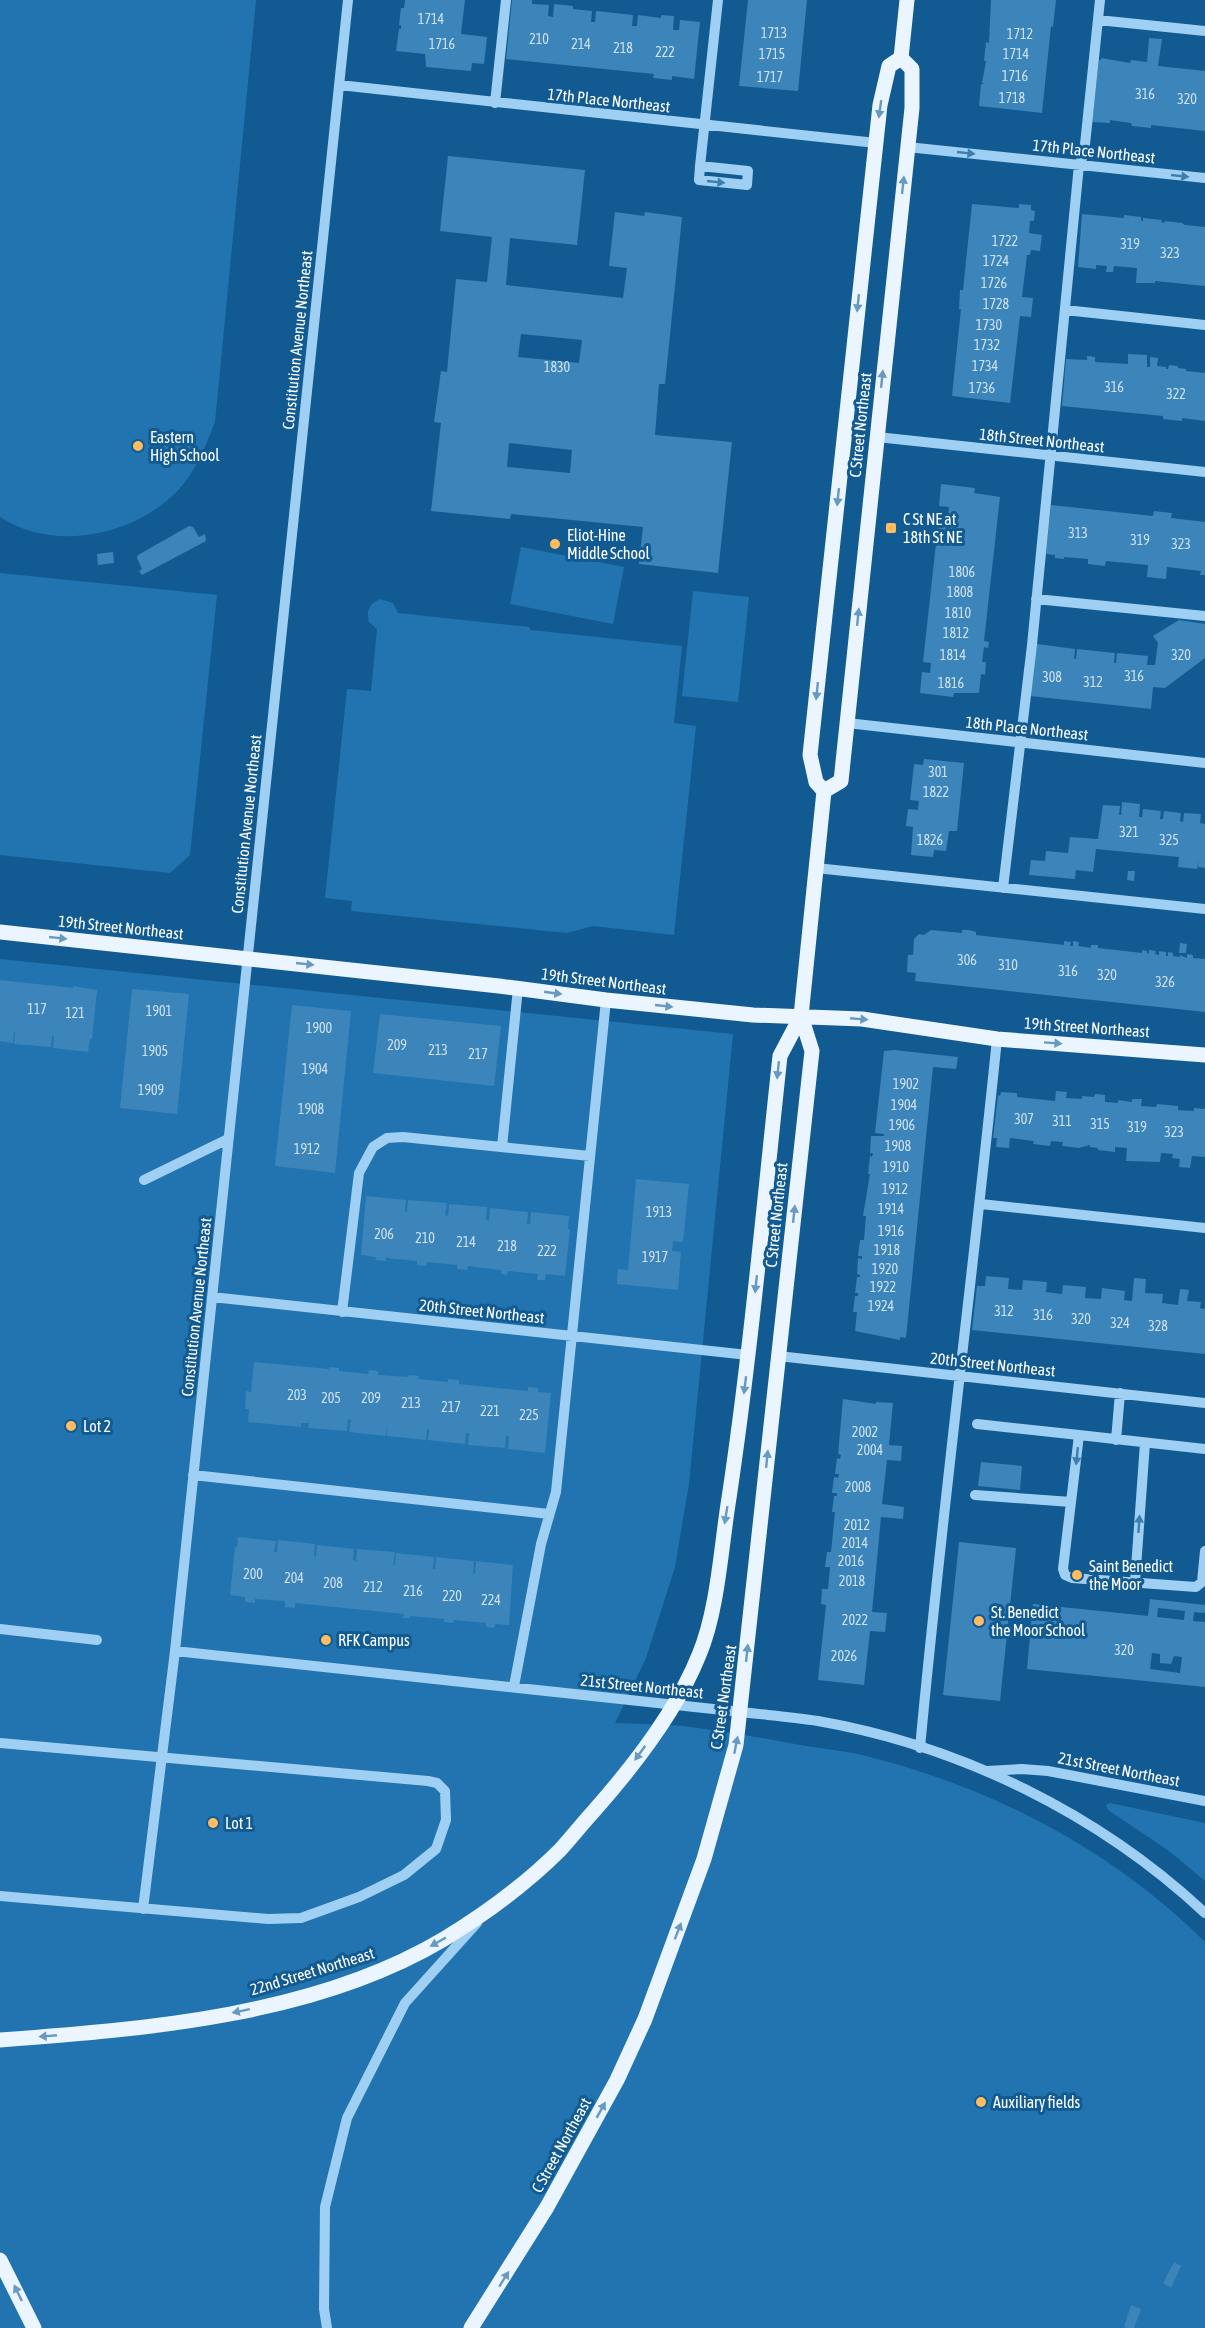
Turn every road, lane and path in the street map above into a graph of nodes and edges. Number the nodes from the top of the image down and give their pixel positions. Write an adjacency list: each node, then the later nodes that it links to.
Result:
1 (348, 0): 9 (street, Constitution Avenue Northeast)
2 (506, 0): 10 (street)
3 (718, 0): 11 (street)
4 (907, 0): 8 (main road, C Street Northeast)
5 (1100, 0): 6 (street)
6 (1098, 20): 7 (street); 14 (street)
7 (1205, 31)
8 (900, 58): 12 (main road, C Street Northeast, one-way to 12); 13 (main road, C Street Northeast)
9 (339, 85): 10 (street, 17th Place Northeast); 32 (street, Constitution Avenue Northeast)
10 (495, 103): 11 (street, 17th Place Northeast)
11 (705, 125): 12 (street, 17th Place Northeast); 15 (street)
12 (876, 143): 27 (main road, C Street Northeast, one-way to 27)
13 (908, 147): 14 (street, 17th Place Northeast, one-way to 14); 19 (main road, C Street Northeast, one-way to 13)
14 (1079, 165): 16 (street, 17th Place Northeast, one-way to 16); 17 (street)
15 (700, 166)
16 (1205, 178)
17 (1065, 310): 18 (street); 20 (street)
18 (1205, 325)
19 (877, 437): 20 (street, 18th Street Northeast); 24 (main road, C Street Northeast, one-way to 19)
20 (1050, 456): 21 (street, 18th Street Northeast); 22 (street)
21 (1205, 472)
22 (1036, 599): 23 (street); 25 (street)
23 (1205, 616)
24 (847, 723): 25 (street, 18th Place Northeast); 27 (main road, C Street Northeast)
25 (1021, 743): 26 (street, 18th Place Northeast); 29 (street)
26 (1205, 763)
27 (824, 791): 28 (main road, C Street Northeast)
28 (816, 868): 29 (street); 35 (main road, C Street Northeast)
29 (1003, 888): 30 (street)
30 (1205, 909)
31 (0, 933): 32 (main road, 19th Street Northeast, one-way to 32)
32 (247, 958): 33 (main road, 19th Street Northeast, one-way to 33); 38 (street, Constitution Avenue Northeast)
33 (518, 988): 34 (main road, 19th Street Northeast, one-way to 34); 39 (street)
34 (606, 1000): 35 (main road, 19th Street Northeast, one-way to 35); 40 (street)
35 (801, 1016): 36 (main road, 19th Street Northeast, one-way to 36); 47 (main road, C Street Northeast, one-way to 47); 48 (main road, C Street Northeast, one-way to 35)
36 (998, 1039): 37 (main road, 19th Street Northeast, one-way to 37); 42 (street)
37 (1205, 1055)
38 (228, 1139): 41 (street); 44 (street, Constitution Avenue Northeast)
39 (502, 1147): 40 (street); 45 (street)
40 (590, 1156): 46 (street)
41 (144, 1180)
42 (981, 1204): 43 (street); 49 (street)
43 (1205, 1228)
44 (212, 1297): 45 (street, 20th Street Northeast); 57 (street, Constitution Avenue Northeast)
45 (342, 1312): 46 (street, 20th Street Northeast)
46 (572, 1335): 47 (street, 20th Street Northeast); 60 (street)
47 (748, 1355): 67 (main road, C Street Northeast, one-way to 67)
48 (778, 1356): 49 (street, 20th Street Northeast); 68 (main road, C Street Northeast, one-way to 48)
49 (959, 1376): 50 (street, 20th Street Northeast); 70 (street)
50 (1120, 1393): 51 (street, 20th Street Northeast); 54 (street)
51 (1205, 1403)
52 (977, 1425): 53 (street)
53 (1079, 1435): 54 (street); 59 (street, one-way to 59)
54 (1116, 1440): 55 (street)
55 (1145, 1443): 56 (street); 62 (street, one-way to 55)
56 (1205, 1449)
57 (193, 1475): 60 (street); 65 (street, Constitution Avenue Northeast)
58 (975, 1495): 59 (street)
59 (1071, 1502): 62 (street)
60 (549, 1514): 66 (street)
61 (1205, 1551): 62 (street)
62 (1135, 1582)
63 (0, 1629): 64 (street)
64 (96, 1640)
65 (175, 1651): 66 (street, 21st Street Northeast); 71 (street, Constitution Avenue Northeast)
66 (514, 1686): 67 (street, 21st Street Northeast)
67 (672, 1705): 68 (street, 21st Street Northeast); 75 (main road, 22nd Street Northeast, one-way to 75)
68 (741, 1712): 70 (street, 21st Street Northeast); 82 (main road, C Street Northeast, one-way to 68)
69 (0, 1743): 71 (street)
70 (920, 1748): 72 (street, 21st Street Northeast)
71 (161, 1757): 76 (street, Constitution Avenue Northeast); 76 (street)
72 (984, 1771): 73 (street, 21st Street Northeast); 77 (street)
73 (1205, 1801)
74 (0, 1896): 76 (street)
75 (493, 1906): 78 (main road, 22nd Street Northeast, one-way to 78); 81 (street)
76 (143, 1909)
77 (1205, 1913)
78 (0, 2040)
79 (0, 2260): 80 (main road, one-way to 79)
80 (34, 2328)
81 (327, 2328)
82 (471, 2328)

